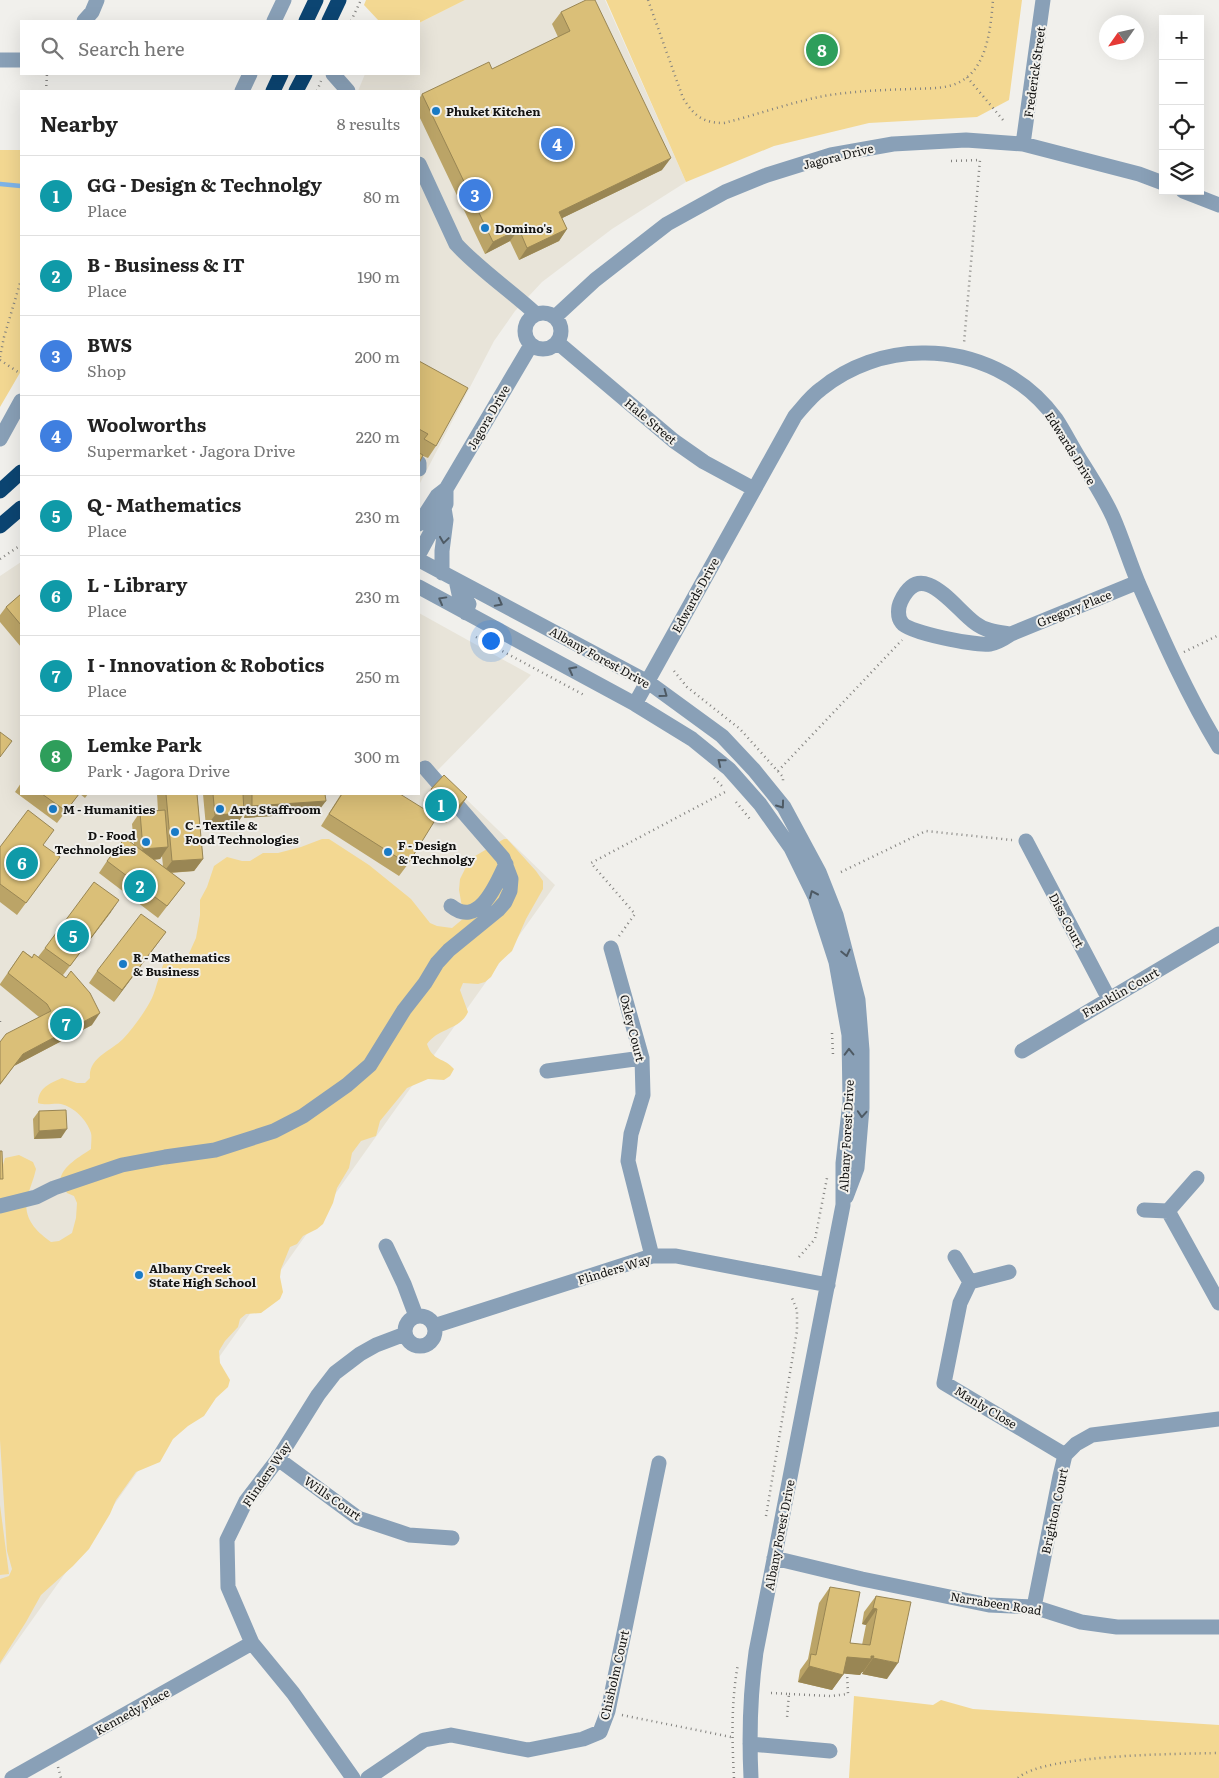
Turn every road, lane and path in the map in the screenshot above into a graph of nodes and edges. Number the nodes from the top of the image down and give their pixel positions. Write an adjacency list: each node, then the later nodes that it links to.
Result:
1 (97, 0): 9 (street)
2 (284, 0): 10 (street)
3 (316, 0): 11 (highway)
4 (339, 0): 12 (highway)
5 (362, 0): 13 (path)
6 (648, 0): 21 (path)
7 (993, 0): 21 (path)
8 (1043, 0): 30 (street, Frederick Street)
9 (85, 20)
10 (274, 20)
11 (306, 20)
12 (330, 20)
13 (352, 20)
14 (0, 60): 15 (street)
15 (20, 60)
16 (47, 75): 23 (path)
17 (250, 75): 24 (street)
18 (281, 75): 25 (highway)
19 (304, 75): 26 (highway)
20 (334, 75): 28 (street)
21 (967, 77): 29 (path)
22 (319, 87): 27 (path)
23 (46, 90)
24 (242, 90)
25 (273, 90)
26 (296, 90)
27 (318, 90)
28 (347, 90)
29 (1003, 120)
30 (1024, 144): 33 (street, Jagora Drive); 38 (street, Jagora Drive)
31 (951, 160): 40 (path)
32 (420, 166): 37 (street)
33 (1159, 182)
34 (1194, 195): 35 (street)
35 (1219, 205)
36 (20, 283): 42 (path)
37 (536, 314): 38 (street); 41 (street)
38 (555, 317): 39 (street)
39 (557, 342): 41 (street); 47 (street, Hale Street)
40 (964, 343)
41 (531, 344): 48 (street, Jagora Drive)
42 (0, 358): 43 (path)
43 (20, 373)
44 (20, 403): 45 (street)
45 (0, 439)
46 (20, 473): 49 (highway)
47 (754, 489): 59 (street, Edwards Drive); 67 (street, Edwards Drive)
48 (446, 490): 50 (street, Jagora Drive); 52 (street, Jagora Drive)
49 (0, 491)
50 (444, 508): 55 (street, Jagora Drive); 58 (street, one-way to 58)
51 (20, 509): 53 (highway)
52 (420, 522)
53 (0, 526)
54 (20, 547): 56 (path)
55 (420, 552)
56 (0, 559)
57 (420, 561): 58 (street, Albany Forest Drive)
58 (449, 576): 61 (street); 67 (street, Albany Forest Drive, one-way to 67)
59 (1138, 582): 64 (street, Gregory Place); 70 (street, Edwards Drive)
60 (420, 588): 61 (street, Albany Forest Drive, one-way to 60)
61 (466, 613): 69 (street, Albany Forest Drive, one-way to 61)
62 (912, 630): 64 (street, Gregory Place); 64 (street); 72 (path)
63 (472, 634): 68 (path)
64 (1011, 634)
65 (1219, 635): 66 (path)
66 (1184, 652)
67 (648, 682): 69 (street, Edwards Drive); 90 (street, Albany Forest Drive, one-way to 90)
68 (588, 697)
69 (635, 704): 90 (street, Albany Forest Drive, one-way to 69)
70 (1219, 747)
71 (425, 768): 77 (street)
72 (778, 771)
73 (711, 774): 81 (path)
74 (733, 798): 75 (path)
75 (751, 820)
76 (1026, 841): 78 (path); 82 (street, Diss Court)
77 (506, 864): 79 (street); 91 (street)
78 (841, 872)
79 (451, 906)
80 (1219, 934): 82 (street, Franklin Court)
81 (611, 948): 85 (street, Oxley Court)
82 (1109, 999): 84 (street, Franklin Court)
83 (831, 1024): 86 (path)
84 (1022, 1051)
85 (642, 1058): 87 (street); 95 (street, Oxley Court)
86 (833, 1061)
87 (547, 1070)
88 (827, 1172): 96 (path)
89 (1197, 1178): 93 (street)
90 (843, 1205): 100 (street, Albany Forest Drive)
91 (0, 1206)
92 (1144, 1210): 93 (street)
93 (1168, 1211): 101 (street)
94 (386, 1246): 102 (street)
95 (652, 1256): 100 (street, Flinders Way); 103 (street, Flinders Way)
96 (799, 1257)
97 (955, 1257): 99 (street)
98 (1009, 1272): 99 (street)
99 (970, 1282): 106 (street, Manly Close)
100 (828, 1286): 110 (street, Albany Forest Drive)
101 (1219, 1304)
102 (416, 1316): 103 (street); 104 (street)
103 (434, 1326): 104 (street)
104 (405, 1334): 107 (street, Flinders Way)
105 (1219, 1419): 106 (street, Brighton Court)
106 (1065, 1455): 111 (street, Brighton Court)
107 (278, 1459): 109 (street, Wills Court); 113 (street, Flinders Way)
108 (659, 1463): 117 (street, Chisholm Court)
109 (452, 1538)
110 (774, 1558): 111 (street, Narrabeen Road); 120 (street, Albany Forest Drive)
111 (1034, 1607): 112 (street, Narrabeen Road)
112 (1219, 1627)
113 (252, 1643): 123 (street, Kennedy Place); 124 (street, Flinders Way)
114 (847, 1674): 116 (path)
115 (771, 1693): 116 (path)
116 (789, 1694): 118 (path)
117 (608, 1711): 119 (path); 125 (street, Chisholm Court)
118 (787, 1718)
119 (732, 1737)
120 (750, 1744): 121 (street); 126 (street, Albany Forest Drive)
121 (830, 1751)
122 (1219, 1753): 127 (path)
123 (12, 1778)
124 (353, 1778)
125 (368, 1778)
126 (751, 1778)
127 (1018, 1778)

